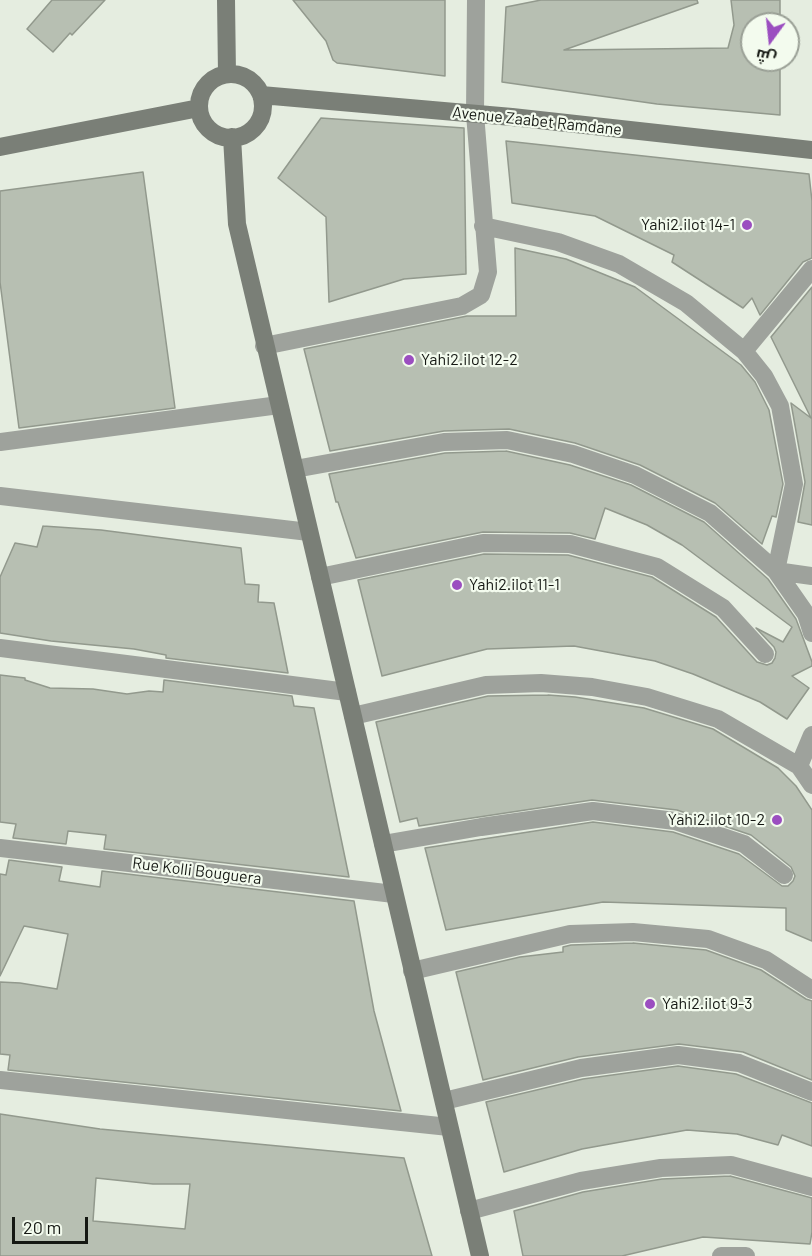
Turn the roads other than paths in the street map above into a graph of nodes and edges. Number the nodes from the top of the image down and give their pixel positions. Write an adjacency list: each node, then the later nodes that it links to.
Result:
1 (226, 0): 3 (main road)
2 (476, 0): 6 (street)
3 (227, 74): 4 (main road); 5 (main road)
4 (261, 95): 6 (main road, Avenue Zaabet Ramdane); 7 (main road)
5 (199, 108): 7 (main road); 8 (main road)
6 (475, 114): 9 (main road, Avenue Zaabet Ramdane); 10 (street)
7 (232, 137): 12 (main road)
8 (0, 147)
9 (812, 150)
10 (483, 226): 12 (street); 13 (street)
11 (812, 269): 13 (street)
12 (264, 346): 14 (main road)
13 (744, 351): 19 (street)
14 (279, 405): 15 (street); 16 (main road)
15 (0, 442)
16 (295, 469): 18 (main road); 19 (street)
17 (0, 496): 18 (street)
18 (309, 532): 21 (main road)
19 (776, 571): 20 (street); 22 (street)
20 (812, 576)
21 (320, 577): 24 (street); 25 (main road)
22 (812, 633)
23 (0, 648): 25 (street)
24 (765, 654)
25 (347, 692): 26 (main road)
26 (352, 716): 28 (street); 30 (main road)
27 (812, 735): 28 (street)
28 (799, 766): 29 (street)
29 (812, 785)
30 (383, 844): 32 (street); 33 (main road)
31 (0, 848): 33 (street, Rue Kolli Bouguera)
32 (784, 875)
33 (394, 894): 34 (main road)
34 (412, 971): 35 (street); 38 (main road)
35 (812, 990)
36 (0, 1080): 39 (street)
37 (812, 1092): 38 (street)
38 (444, 1101): 39 (main road)
39 (449, 1126): 41 (main road)
40 (812, 1187): 41 (street)
41 (469, 1211): 42 (main road)
42 (480, 1256)
43 (721, 1256): 44 (street)
44 (746, 1256)

